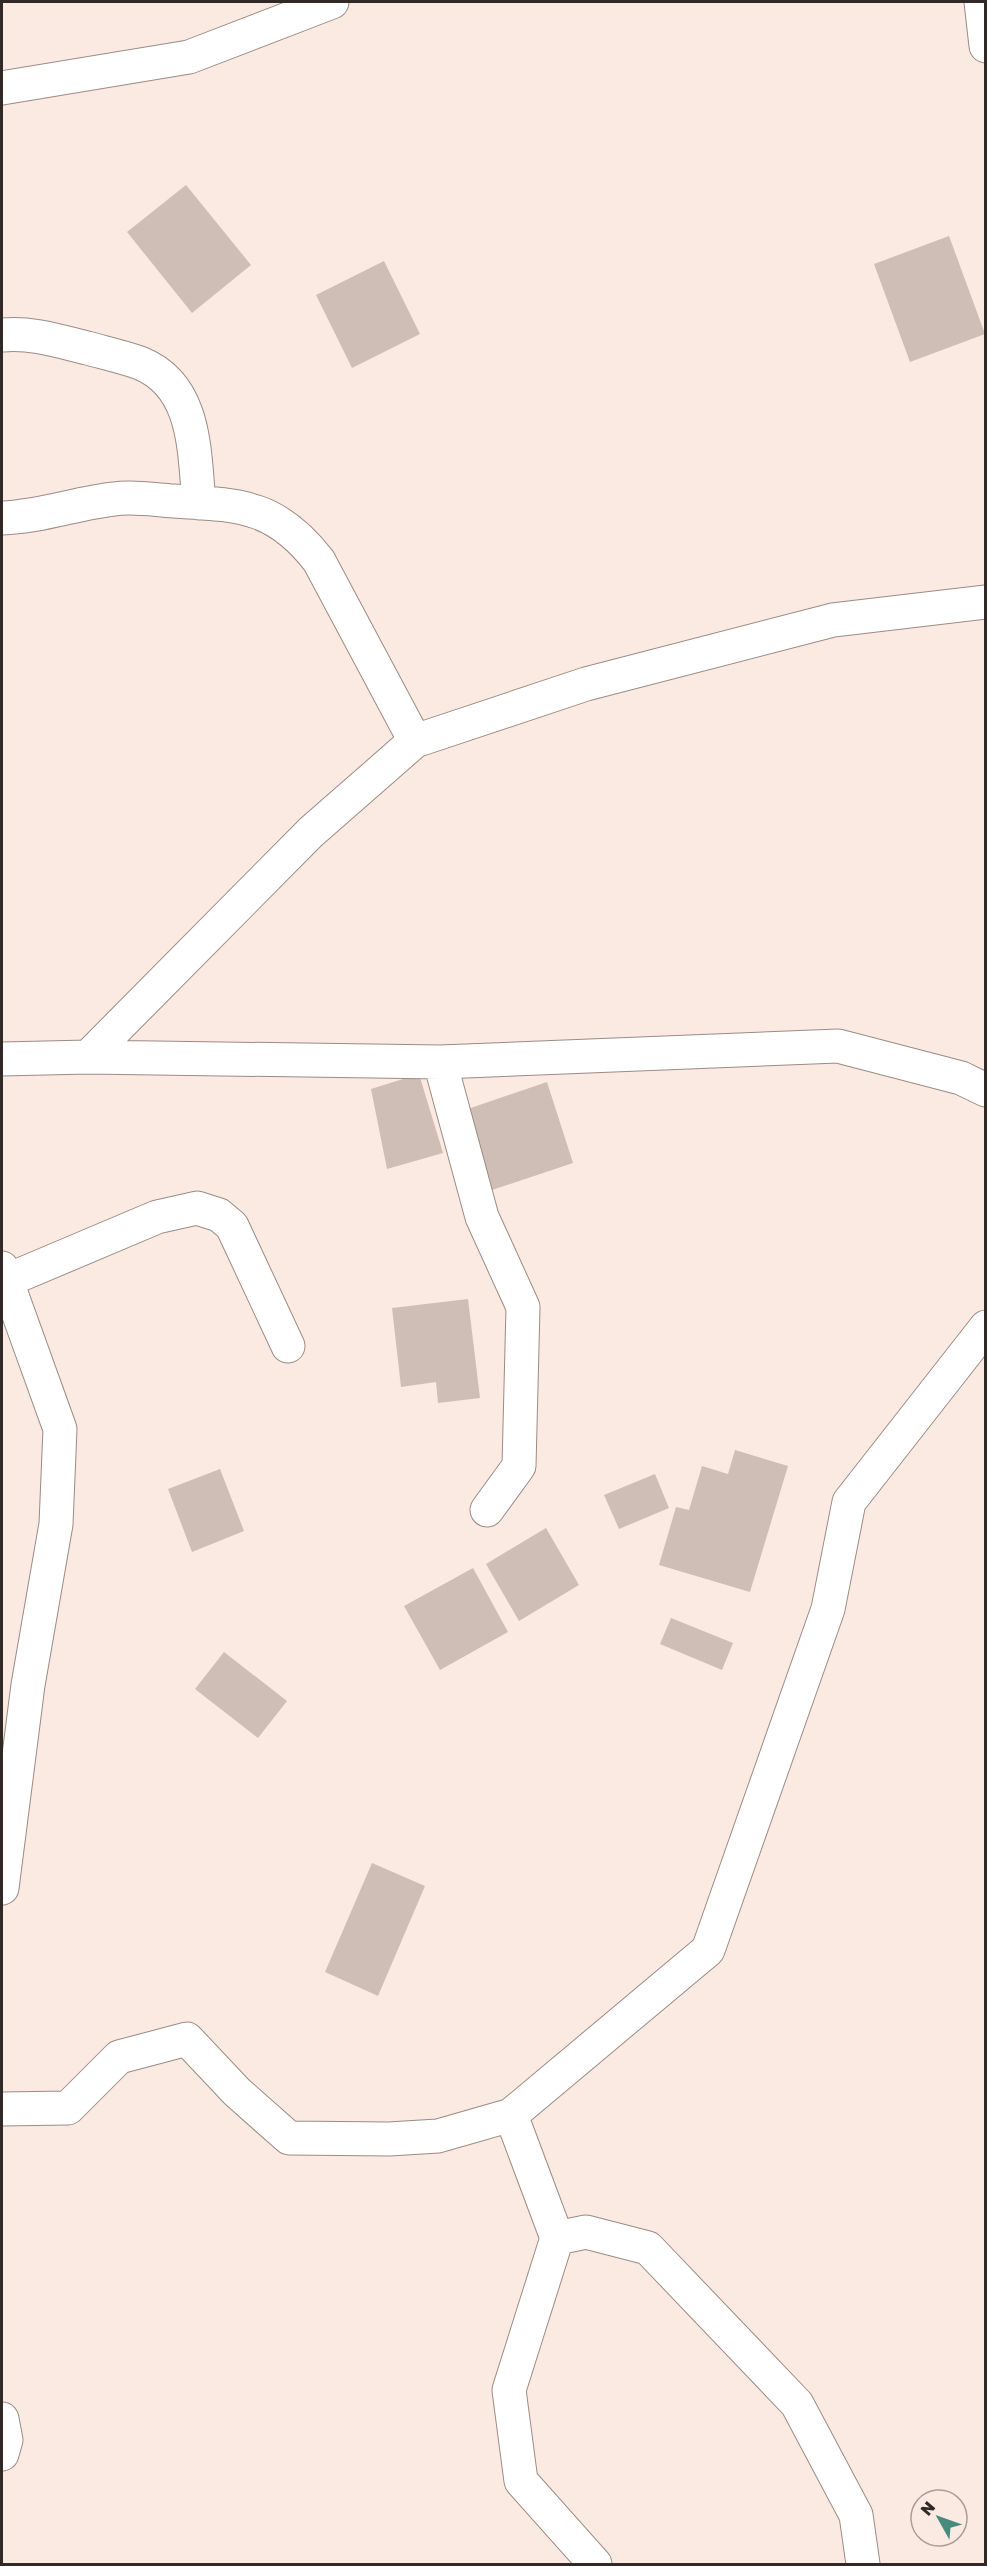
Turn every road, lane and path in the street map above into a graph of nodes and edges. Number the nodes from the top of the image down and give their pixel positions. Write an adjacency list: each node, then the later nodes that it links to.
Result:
1 (332, 2): 4 (street)
2 (981, 2): 3 (street)
3 (986, 46)
4 (2, 88)
5 (2, 334): 6 (street)
6 (199, 503): 7 (street); 9 (street)
7 (2, 518)
8 (986, 602): 9 (street)
9 (415, 741): 10 (street)
10 (88, 1057): 11 (street); 12 (street)
11 (2, 1059)
12 (440, 1062): 13 (street); 17 (street)
13 (986, 1090)
14 (5, 1274): 16 (street); 18 (street)
15 (986, 1327): 20 (street)
16 (288, 1346)
17 (487, 1510)
18 (2, 1888)
19 (2, 2109): 20 (street)
20 (511, 2115): 21 (street)
21 (557, 2238): 24 (street); 25 (street)
22 (2, 2419): 23 (street)
23 (2, 2454)
24 (595, 2565)
25 (863, 2565)

